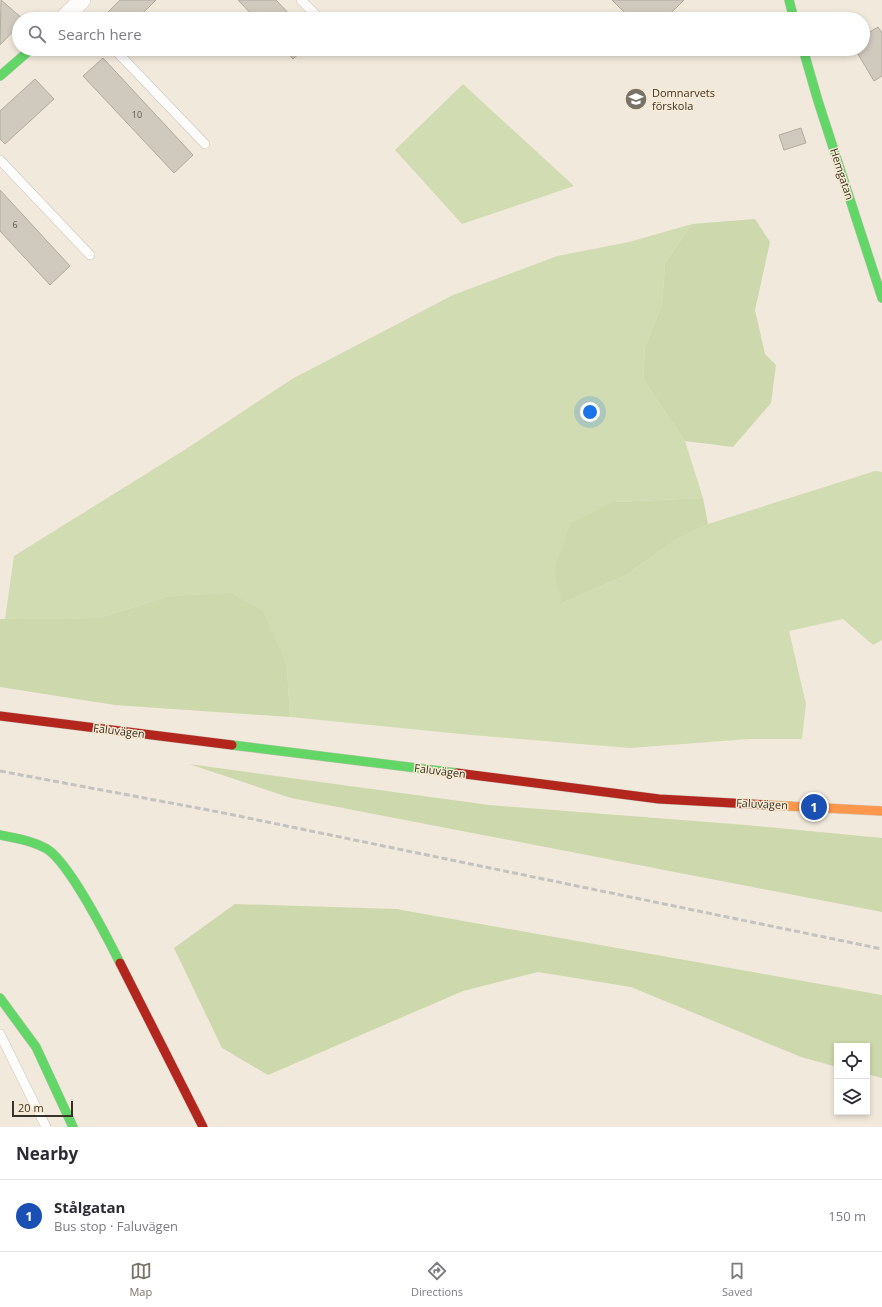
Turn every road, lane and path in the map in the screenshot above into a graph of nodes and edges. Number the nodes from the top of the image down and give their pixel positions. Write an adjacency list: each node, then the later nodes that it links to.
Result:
1 (82, 0): 4 (street)
2 (301, 0): 5 (lane)
3 (789, 0): 6 (street)
4 (69, 12)
5 (313, 12)
6 (792, 12)
7 (23, 56): 10 (street)
8 (121, 56): 11 (lane)
9 (805, 56): 14 (street, Hemgatan)
10 (0, 76)
11 (205, 144)
12 (0, 160): 13 (lane)
13 (90, 255)
14 (882, 298)
15 (0, 716): 16 (street, Faluvägen)
16 (882, 811)
17 (0, 835): 22 (street)
18 (0, 998): 21 (street)
19 (0, 1034): 20 (lane)
20 (46, 1127)
21 (73, 1127)
22 (203, 1127)

